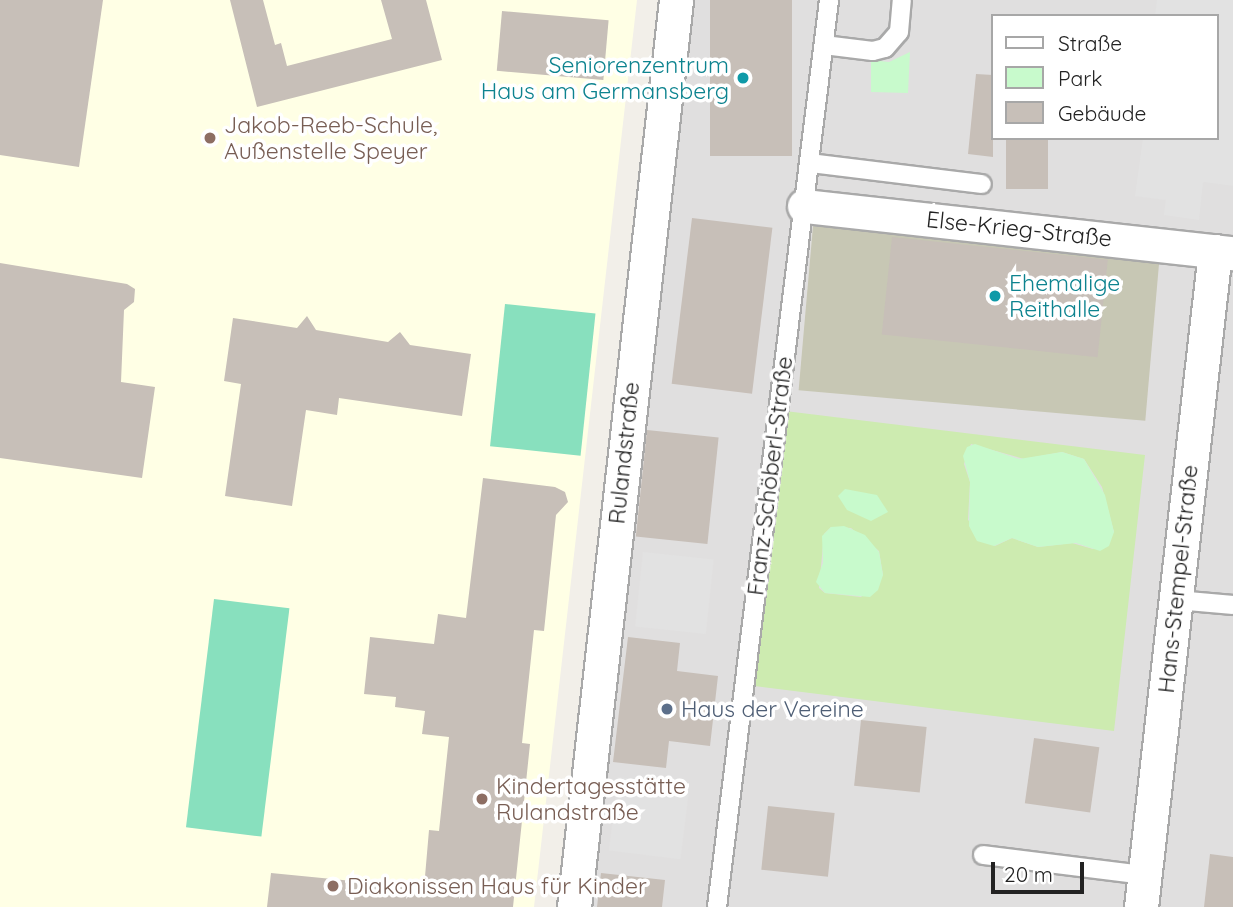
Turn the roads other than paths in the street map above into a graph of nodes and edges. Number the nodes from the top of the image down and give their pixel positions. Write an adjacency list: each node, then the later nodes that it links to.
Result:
1 (676, 0): 13 (street, Rulandstraße)
2 (829, 0): 4 (lane, Franz-Schöberl-Straße)
3 (902, 0): 4 (lane)
4 (824, 45): 5 (lane, Franz-Schöberl-Straße)
5 (810, 163): 6 (lane); 7 (lane, Franz-Schöberl-Straße)
6 (982, 184)
7 (804, 206): 8 (street, Else-Krieg-Straße); 14 (lane, Franz-Schöberl-Straße)
8 (1224, 252): 9 (street, Hans-Stempel-Straße)
9 (1177, 600): 10 (lane); 12 (street, Hans-Stempel-Straße)
10 (1233, 605)
11 (983, 855): 12 (lane)
12 (1143, 891)
13 (574, 907)
14 (718, 907)

